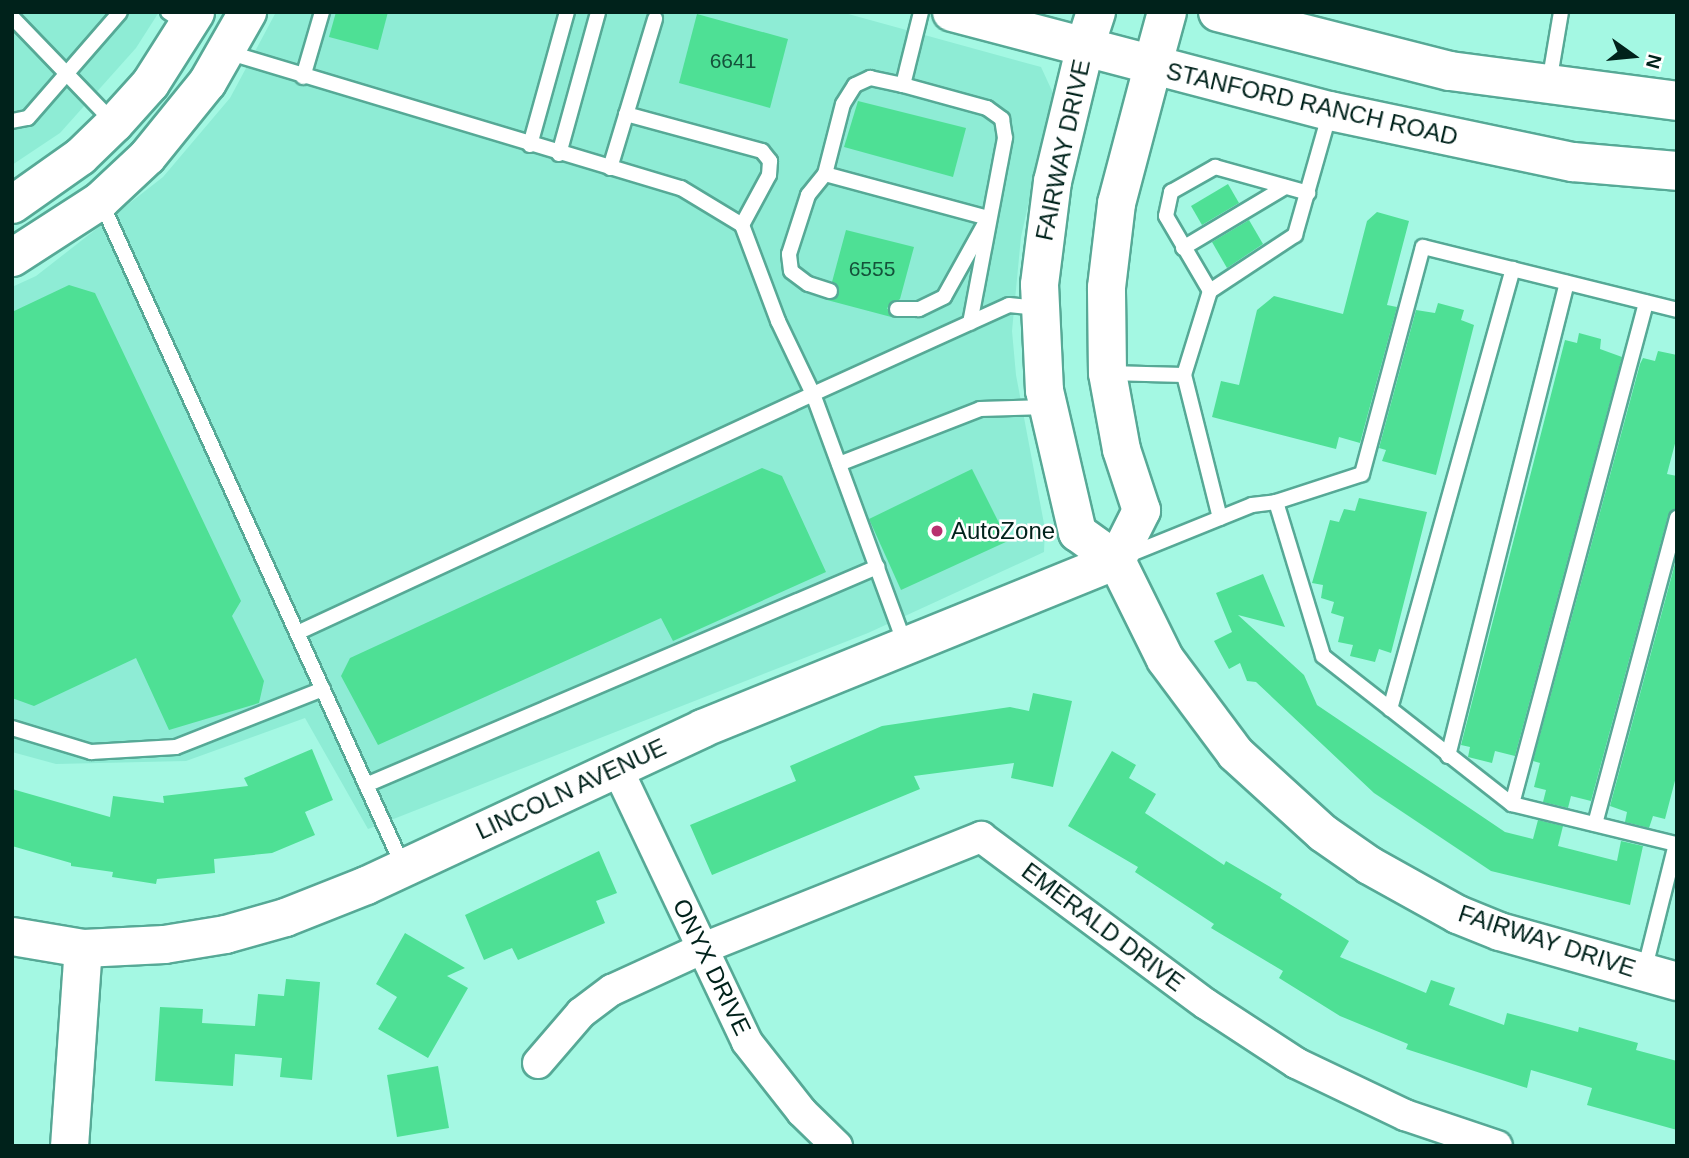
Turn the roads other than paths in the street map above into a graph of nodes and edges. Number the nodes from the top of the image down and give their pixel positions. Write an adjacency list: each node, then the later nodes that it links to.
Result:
1 (120, 12): 18 (lane)
2 (247, 12): 16 (street)
3 (321, 12): 19 (lane)
4 (567, 12): 28 (lane)
5 (598, 12): 29 (lane)
6 (921, 12): 21 (lane)
7 (952, 12): 15 (main road, STANFORD RANCH ROAD)
8 (1096, 12): 15 (main road, FAIRWAY DRIVE)
9 (1167, 12): 17 (main road)
10 (1218, 12): 22 (main road)
11 (1561, 12): 22 (lane)
12 (12, 17): 18 (lane)
13 (184, 17): 20 (street)
14 (655, 19): 25 (lane)
15 (1084, 49): 17 (main road, STANFORD RANCH ROAD); 46 (street, FAIRWAY DRIVE)
16 (227, 52): 19 (lane); 35 (street)
17 (1152, 67): 24 (main road, STANFORD RANCH ROAD); 50 (street)
18 (66, 73): 26 (lane); 27 (lane)
19 (303, 78): 28 (lane)
20 (150, 83): 27 (street); 35 (street)
21 (903, 85): 32 (lane); 37 (lane)
22 (1549, 86): 23 (main road)
23 (1677, 102)
24 (1331, 111): 31 (main road, STANFORD RANCH ROAD); 34 (lane)
25 (626, 114): 30 (lane); 38 (lane)
26 (12, 121)
27 (114, 123): 36 (street)
28 (530, 145): 29 (lane)
29 (559, 154): 30 (lane)
30 (610, 168): 38 (lane)
31 (1677, 171)
32 (825, 174): 37 (lane); 43 (lane)
33 (1285, 187): 34 (lane); 39 (lane); 39 (lane)
34 (1308, 193): 44 (lane)
35 (100, 200): 40 (street); 60 (lane)
36 (12, 204)
37 (988, 218): 47 (lane); 49 (lane)
38 (742, 225): 52 (lane)
39 (1183, 248): 44 (lane)
40 (12, 257)
41 (1513, 269): 42 (lane); 55 (lane); 63 (lane)
42 (1567, 283): 45 (lane); 65 (lane)
43 (830, 290)
44 (1210, 291): 51 (lane)
45 (1646, 303): 48 (lane); 68 (lane)
46 (1039, 308): 49 (lane); 53 (street, FAIRWAY DRIVE)
47 (897, 309)
48 (1677, 310)
49 (970, 323): 52 (lane)
50 (1107, 373): 51 (lane); 58 (street)
51 (1184, 375): 56 (lane)
52 (813, 394): 54 (lane); 60 (lane)
53 (1047, 407): 54 (lane); 58 (street, FAIRWAY DRIVE)
54 (839, 464): 59 (lane)
55 (1276, 502): 56 (lane); 63 (lane)
56 (1220, 518): 58 (lane)
57 (1677, 518): 69 (lane)
58 (1116, 560): 61 (street, LINCOLN AVENUE); 75 (street, FAIRWAY DRIVE)
59 (877, 567): 61 (lane); 67 (lane)
60 (297, 633): 62 (lane)
61 (906, 645): 66 (street, LINCOLN AVENUE)
62 (323, 689): 64 (lane); 67 (lane)
63 (1390, 709): 65 (lane)
64 (12, 728)
65 (1448, 756): 68 (lane)
66 (618, 768): 71 (street, LINCOLN AVENUE); 74 (street, ONYX DRIVE)
67 (366, 785): 71 (lane)
68 (1512, 804): 69 (lane)
69 (1595, 824): 70 (lane)
70 (1676, 842): 75 (lane)
71 (403, 866): 73 (street, LINCOLN AVENUE)
72 (12, 936): 73 (street, LINCOLN AVENUE)
73 (83, 948): 77 (street)
74 (701, 949): 76 (street); 78 (street, ONYX DRIVE); 79 (street, EMERALD DRIVE)
75 (1660, 976)
76 (538, 1063)
77 (69, 1146)
78 (837, 1146)
79 (1497, 1146)

